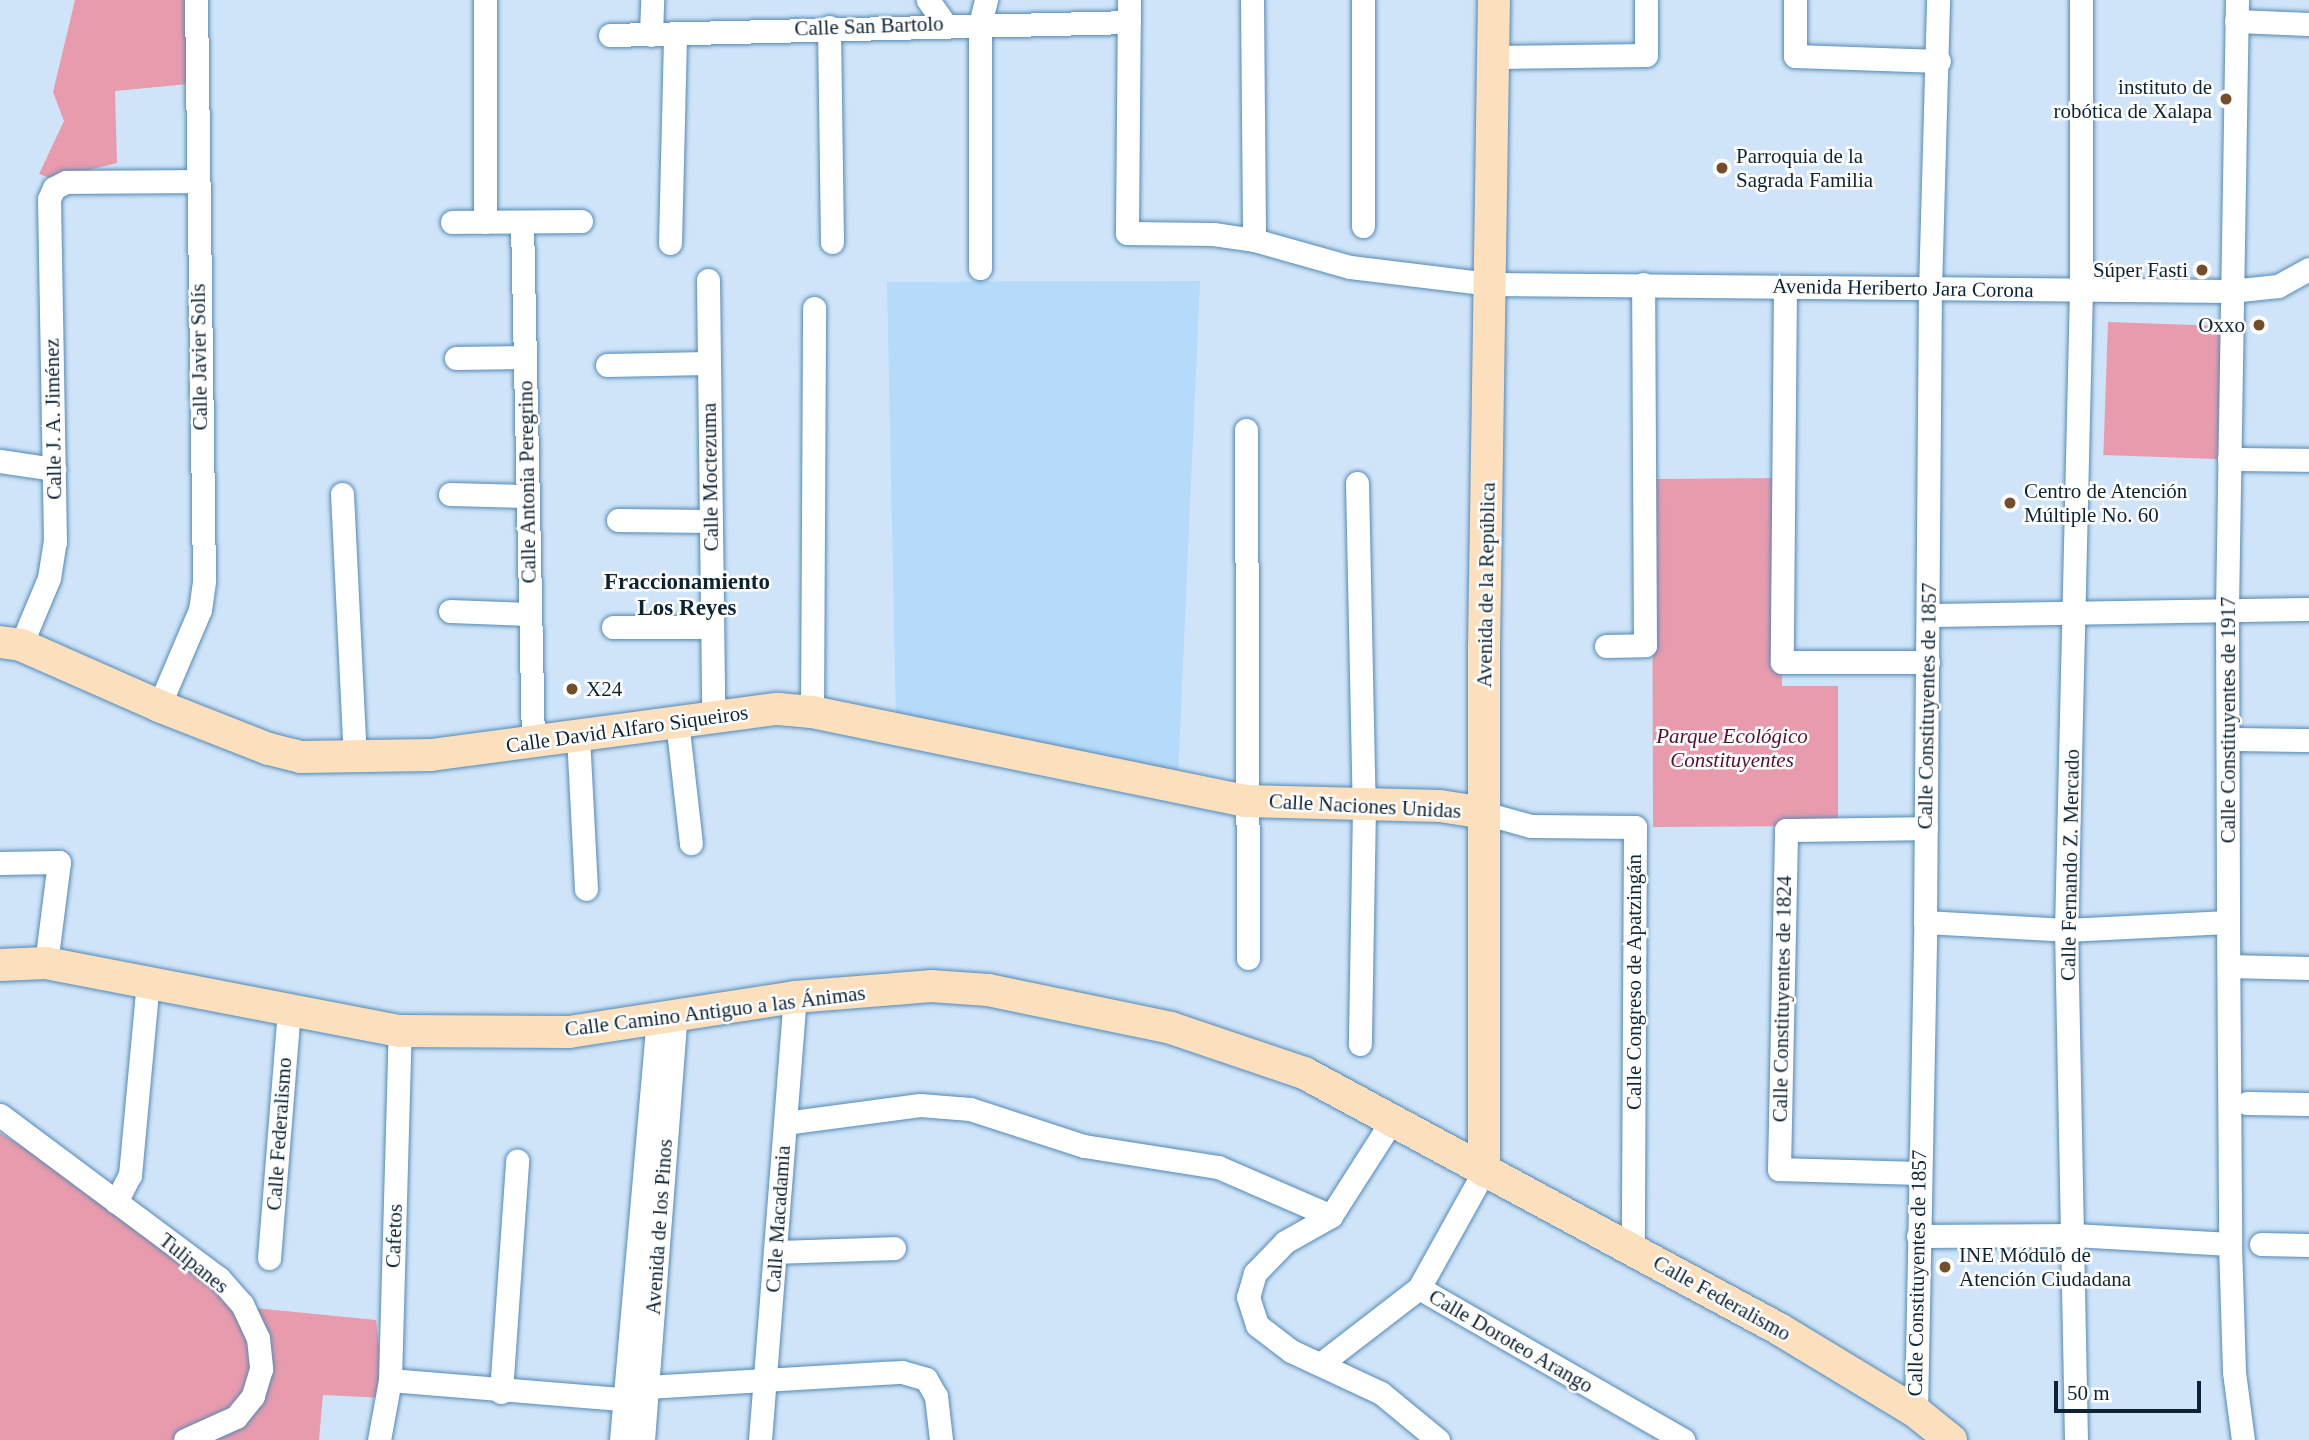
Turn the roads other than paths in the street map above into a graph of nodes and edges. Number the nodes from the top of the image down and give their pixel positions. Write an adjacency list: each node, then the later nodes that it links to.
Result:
1 (196, 0): 24 (street, Calle Javier Solís)
2 (485, 0): 27 (street)
3 (652, 0): 21 (street)
4 (928, 0): 15 (street)
5 (986, 0): 16 (street)
6 (1252, 0): 30 (street)
7 (1363, 0): 29 (street)
8 (1494, 0): 22 (main road, Avenida de la República)
9 (1646, 0): 22 (street)
10 (1795, 0): 23 (street)
11 (1938, 0): 23 (street, Calle Constituyentes de 1857)
12 (2081, 0): 40 (street, Calle Fernando Z. Mercado)
13 (1129, 11): 16 (street, Calle San Bartolo); 30 (street, Avenida Heriberto Jara Corona)
14 (2237, 11): 17 (street); 41 (street, Calle Constituyentes de 1917)
15 (944, 23): 16 (street, Calle San Bartolo); 18 (street, Calle San Bartolo)
16 (980, 24): 33 (street)
17 (2309, 24)
18 (829, 27): 19 (street, Calle San Bartolo); 31 (street)
19 (675, 33): 21 (street, Calle San Bartolo); 32 (street)
20 (610, 35): 21 (street, Calle San Bartolo)
21 (652, 35)
22 (1494, 57): 36 (main road, Avenida de la República)
23 (1939, 61): 39 (street, Calle Constituyentes de 1857)
24 (195, 181): 51 (street, Calle J. A. Jiménez); 69 (street, Calle Javier Solís)
25 (580, 221): 28 (street)
26 (453, 222): 27 (street)
27 (485, 222): 28 (street)
28 (522, 222): 43 (street, Calle Antonia Peregrino)
29 (1363, 226)
30 (1254, 240): 36 (street, Avenida Heriberto Jara Corona)
31 (832, 242)
32 (670, 243)
33 (980, 268)
34 (2309, 269): 41 (street, Avenida Heriberto Jara Corona)
35 (708, 280): 45 (street, Calle Moctezuma)
36 (1491, 284): 37 (street, Avenida Heriberto Jara Corona); 80 (main road, Avenida de la República)
37 (1643, 284): 38 (street, Avenida Heriberto Jara Corona); 67 (street)
38 (1786, 287): 39 (street, Avenida Heriberto Jara Corona); 68 (street)
39 (1930, 290): 40 (street, Avenida Heriberto Jara Corona); 63 (street, Calle Constituyentes de 1857)
40 (2081, 290): 41 (street, Avenida Heriberto Jara Corona); 60 (street, Calle Fernando Z. Mercado)
41 (2231, 291): 48 (street, Calle Constituyentes de 1917)
42 (814, 308): 70 (street)
43 (525, 357): 44 (street); 55 (street, Calle Antonia Peregrino)
44 (456, 358)
45 (708, 363): 46 (street); 57 (street, Calle Moctezuma)
46 (607, 365)
47 (1246, 430): 78 (street)
48 (2229, 459): 49 (street); 61 (street, Calle Constituyentes de 1917)
49 (2309, 460)
50 (0, 461): 51 (street)
51 (54, 469): 66 (street, Calle J. A. Jiménez)
52 (1357, 483): 79 (street)
53 (342, 494): 77 (street)
54 (450, 494): 55 (street)
55 (525, 496): 62 (street, Calle Antonia Peregrino)
56 (618, 520): 57 (street)
57 (710, 521): 65 (street, Calle Moctezuma)
58 (2309, 609): 61 (street)
59 (450, 611): 62 (street)
60 (2076, 611): 61 (street); 63 (street); 87 (street, Calle Fernando Z. Mercado)
61 (2227, 611): 74 (street, Calle Constituyentes de 1917)
62 (529, 614): 76 (street, Calle Antonia Peregrino)
63 (1929, 615): 68 (street, Calle Constituyentes de 1857)
64 (613, 627): 65 (street)
65 (711, 627): 71 (street, Calle Moctezuma)
66 (7, 638): 69 (main road, Calle David Alfaro Siqueiros)
67 (1606, 646)
68 (1928, 662): 81 (street, Calle Constituyentes de 1857)
69 (159, 706): 77 (main road, Calle David Alfaro Siqueiros)
70 (812, 712): 71 (main road, Calle David Alfaro Siqueiros); 78 (main road, Calle David Alfaro Siqueiros)
71 (713, 716): 72 (main road, Calle David Alfaro Siqueiros)
72 (677, 721): 73 (main road, Calle David Alfaro Siqueiros); 82 (street)
73 (578, 736): 76 (main road, Calle David Alfaro Siqueiros); 84 (street)
74 (2228, 739): 75 (street); 86 (street, Calle Constituyentes de 1917)
75 (2309, 740)
76 (533, 742): 77 (main road, Calle David Alfaro Siqueiros)
77 (355, 759)
78 (1245, 801): 79 (main road, Calle Naciones Unidas); 88 (street)
79 (1364, 807): 80 (main road, Calle Naciones Unidas); 98 (street)
80 (1485, 813): 105 (main road, Avenida de la República); 115 (street, Calle Congreso de Apatzingán)
81 (1926, 828): 85 (street, Calle Constituyentes de 1857); 106 (street, Calle Constituyentes de 1824)
82 (691, 843)
83 (0, 863): 89 (street)
84 (586, 889)
85 (1925, 922): 87 (street); 106 (street, Calle Constituyentes de 1857)
86 (2228, 922): 87 (street); 91 (street, Calle Constituyentes de 1917)
87 (2066, 930): 109 (street, Calle Fernando Z. Mercado)
88 (1248, 958)
89 (46, 963): 90 (main road, Calle Camino Antiguo a las Ánimas); 93 (main road, Calle Camino Antiguo a las Ánimas)
90 (0, 965)
91 (2229, 966): 92 (street); 111 (street, Calle Constituyentes de 1917)
92 (2309, 968)
93 (148, 981): 95 (main road, Calle Camino Antiguo a las Ánimas); 107 (street)
94 (795, 997): 96 (main road, Calle Camino Antiguo a las Ánimas); 102 (main road, Calle Camino Antiguo a las Ánimas); 103 (street, Calle Macadamia)
95 (289, 1011): 97 (main road, Calle Camino Antiguo a las Ánimas); 117 (street, Calle Federalismo)
96 (667, 1015): 97 (main road, Calle Camino Antiguo a las Ánimas); 119 (street, Avenida de los Pinos)
97 (400, 1031): 122 (street, Cafetos)
98 (1360, 1044)
99 (2247, 1103): 100 (street)
100 (2309, 1104)
101 (0, 1115): 107 (street, Tulipanes)
102 (1391, 1122): 105 (main road, Calle Camino Antiguo a las Ánimas); 108 (street)
103 (785, 1123): 108 (street); 116 (street, Calle Macadamia)
104 (517, 1161): 124 (street)
105 (1484, 1171): 115 (main road, Calle Federalismo); 118 (street, Calle Doroteo Arango)
106 (1918, 1173): 110 (street, Calle Constituyentes de 1857)
107 (116, 1202): 127 (street, Tulipanes)
108 (1331, 1216): 120 (street)
109 (2074, 1235): 110 (street); 111 (street); 136 (street, Calle Fernando Z. Mercado)
110 (1918, 1236): 126 (street, Calle Constituyentes de 1857)
111 (2230, 1244): 137 (street, Calle Constituyentes de 1917)
112 (2261, 1244): 113 (street)
113 (2309, 1245)
114 (894, 1248): 116 (street)
115 (1633, 1248): 126 (main road, Calle Federalismo)
116 (775, 1252): 121 (street, Calle Macadamia)
117 (269, 1258)
118 (1419, 1288): 120 (street); 134 (street, Calle Doroteo Arango)
119 (638, 1356): 123 (street, Avenida de los Pinos); 125 (street, Avenida de los Pinos)
120 (1323, 1362): 133 (street)
121 (765, 1379): 123 (street); 131 (street, Calle Macadamia); 132 (street)
122 (390, 1380): 124 (street); 128 (street, Cafetos)
123 (647, 1387): 130 (street, Avenida de los Pinos)
124 (501, 1392): 125 (street)
125 (623, 1399): 129 (street, Avenida de los Pinos)
126 (1916, 1412): 135 (main road, Calle Federalismo)
127 (185, 1440)
128 (379, 1440)
129 (621, 1440)
130 (643, 1440)
131 (761, 1440)
132 (941, 1440)
133 (1438, 1440)
134 (1683, 1440)
135 (1951, 1440)
136 (2076, 1440)
137 (2243, 1440)

